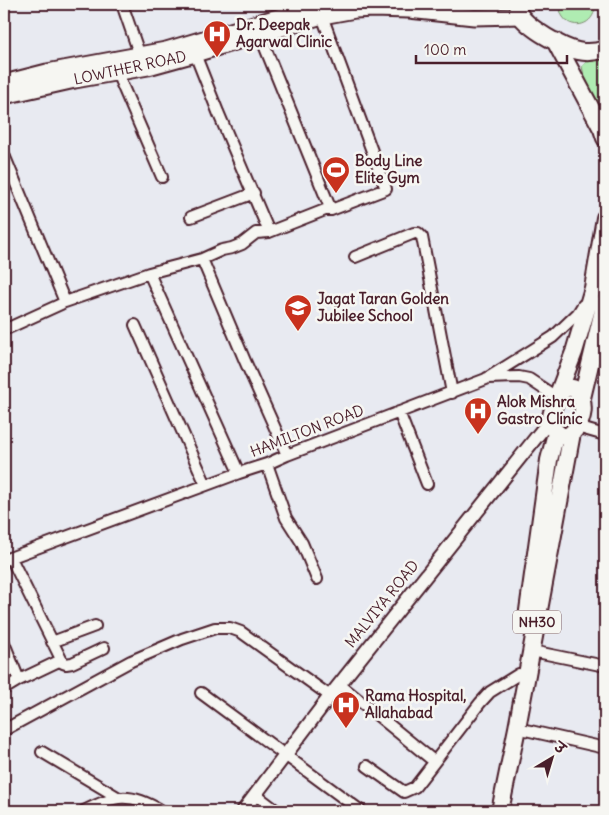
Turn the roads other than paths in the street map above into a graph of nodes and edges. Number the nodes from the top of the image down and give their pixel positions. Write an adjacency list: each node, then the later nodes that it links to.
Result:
1 (122, 4): 9 (street)
2 (290, 8): 3 (main road, LOWTHER ROAD); 9 (main road, LOWTHER ROAD)
3 (322, 10): 4 (main road, LOWTHER ROAD); 5 (main road, LOWTHER ROAD); 17 (street)
4 (519, 10): 6 (highway)
5 (260, 35): 8 (main road, LOWTHER ROAD); 17 (street)
6 (555, 41): 7 (highway); 13 (highway)
7 (605, 49)
8 (195, 54): 10 (main road, LOWTHER ROAD); 16 (street)
9 (140, 56): 11 (main road, LOWTHER ROAD)
10 (117, 73): 12 (main road, LOWTHER ROAD); 15 (street)
11 (4, 83)
12 (4, 96)
13 (605, 138)
14 (4, 155): 23 (street)
15 (162, 177)
16 (254, 193): 18 (street); 20 (street)
17 (331, 210): 20 (street)
18 (191, 217)
19 (605, 218): 24 (highway)
20 (269, 232): 22 (street)
21 (355, 257): 30 (street)
22 (202, 259): 23 (street); 36 (street)
23 (149, 273): 38 (street)
24 (593, 288): 29 (street, HAMILTON ROAD); 31 (highway)
25 (605, 302): 32 (highway)
26 (61, 304): 28 (street)
27 (135, 325): 40 (street)
28 (4, 330)
29 (486, 378): 30 (street, HAMILTON ROAD); 31 (street)
30 (452, 393): 33 (street, HAMILTON ROAD)
31 (557, 396): 32 (highway); 34 (highway)
32 (582, 398): 34 (highway)
33 (400, 412): 36 (street, HAMILTON ROAD); 39 (street)
34 (564, 428): 35 (street); 47 (highway, NH30); 50 (highway, NH30); 52 (street, MALVIYA ROAD)
35 (605, 434)
36 (287, 454): 37 (street, HAMILTON ROAD)
37 (267, 464): 38 (street, HAMILTON ROAD); 42 (street)
38 (239, 472): 40 (street, HAMILTON ROAD)
39 (427, 484)
40 (206, 485): 41 (street, HAMILTON ROAD)
41 (7, 559): 44 (street)
42 (317, 579)
43 (95, 626): 44 (street)
44 (52, 642): 48 (street)
45 (4, 643): 51 (street)
46 (104, 648): 48 (street)
47 (532, 651): 49 (street); 56 (highway, NH30)
48 (61, 660): 51 (street)
49 (605, 666)
50 (519, 674): 62 (street); 70 (highway, NH30)
51 (20, 680): 53 (street)
52 (339, 684): 55 (street, MALVIYA ROAD); 61 (street)
53 (4, 689)
54 (202, 693): 60 (street)
55 (330, 696): 57 (street); 60 (street, MALVIYA ROAD)
56 (517, 728): 58 (street); 71 (highway, NH30)
57 (4, 730)
58 (605, 748)
59 (42, 752): 64 (street)
60 (286, 756): 63 (street, MALVIYA ROAD); 69 (street)
61 (430, 758)
62 (367, 766)
63 (256, 795): 67 (street, MALVIYA ROAD); 68 (street)
64 (119, 798): 65 (street); 66 (street)
65 (84, 811)
66 (161, 811)
67 (243, 811)
68 (277, 811)
69 (361, 811)
70 (488, 811)
71 (500, 811)

